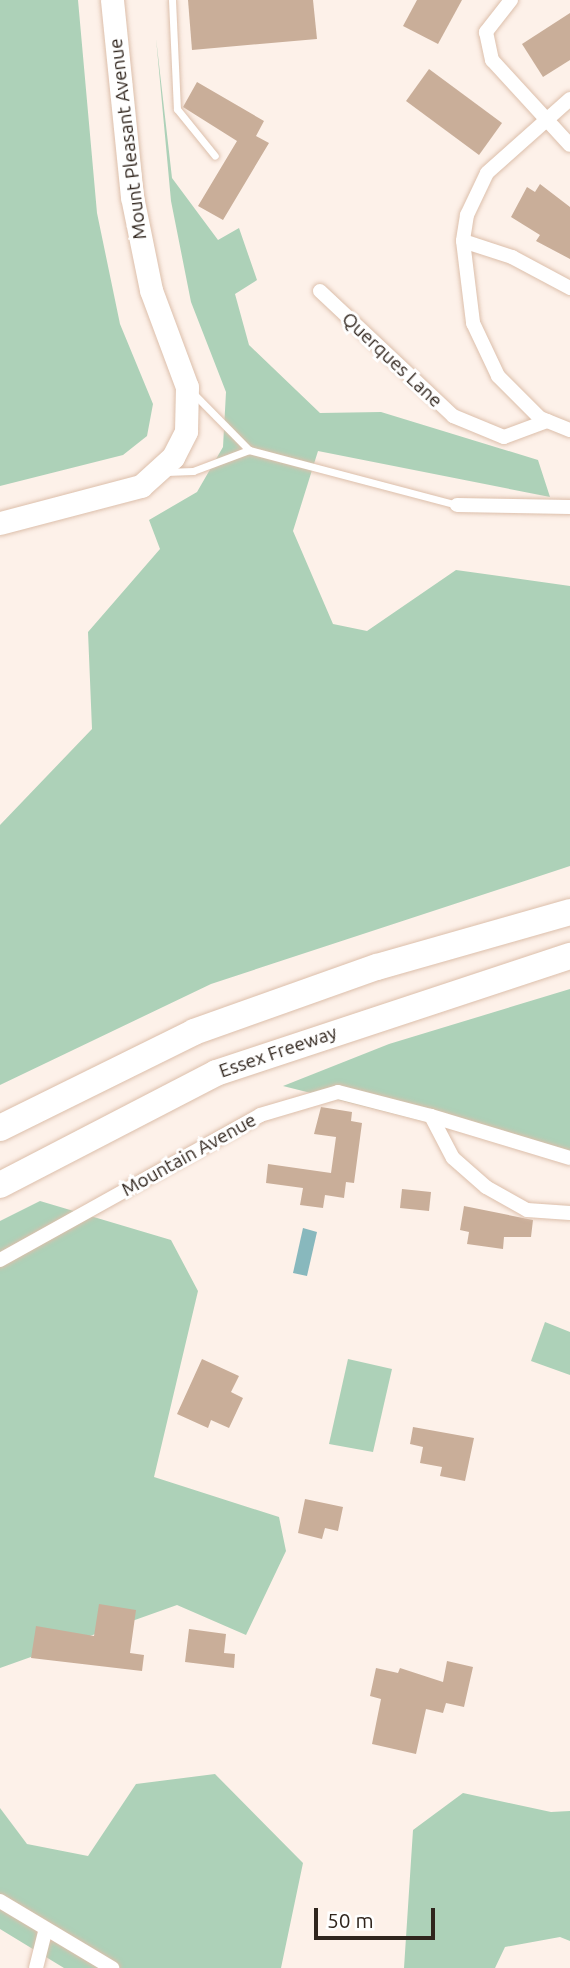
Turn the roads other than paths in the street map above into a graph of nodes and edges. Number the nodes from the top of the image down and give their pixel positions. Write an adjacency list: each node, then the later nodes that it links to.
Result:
1 (112, 0): 11 (main road, Mount Pleasant Avenue)
2 (172, 0): 7 (lane)
3 (511, 0): 5 (street)
4 (570, 99): 5 (street)
5 (545, 120): 6 (street); 8 (street)
6 (570, 145)
7 (215, 156)
8 (463, 241): 9 (street); 12 (street)
9 (570, 288)
10 (320, 291): 12 (street, Querques Lane)
11 (187, 387): 14 (lane); 15 (main road, Mount Pleasant Avenue)
12 (547, 421): 13 (street)
13 (570, 430)
14 (249, 450): 15 (lane); 16 (lane)
15 (160, 472): 18 (main road, Mount Pleasant Avenue)
16 (457, 505): 17 (street)
17 (570, 507)
18 (0, 523)
19 (570, 912): 22 (highway)
20 (570, 956): 24 (highway, Essex Freeway)
21 (431, 1116): 23 (street, Mountain Avenue); 25 (street); 26 (street, Mountain Avenue)
22 (0, 1128)
23 (570, 1158)
24 (0, 1185)
25 (570, 1213)
26 (0, 1260)
27 (0, 1901): 28 (street)
28 (46, 1932): 29 (street); 30 (street)
29 (36, 1968)
30 (112, 1968)

